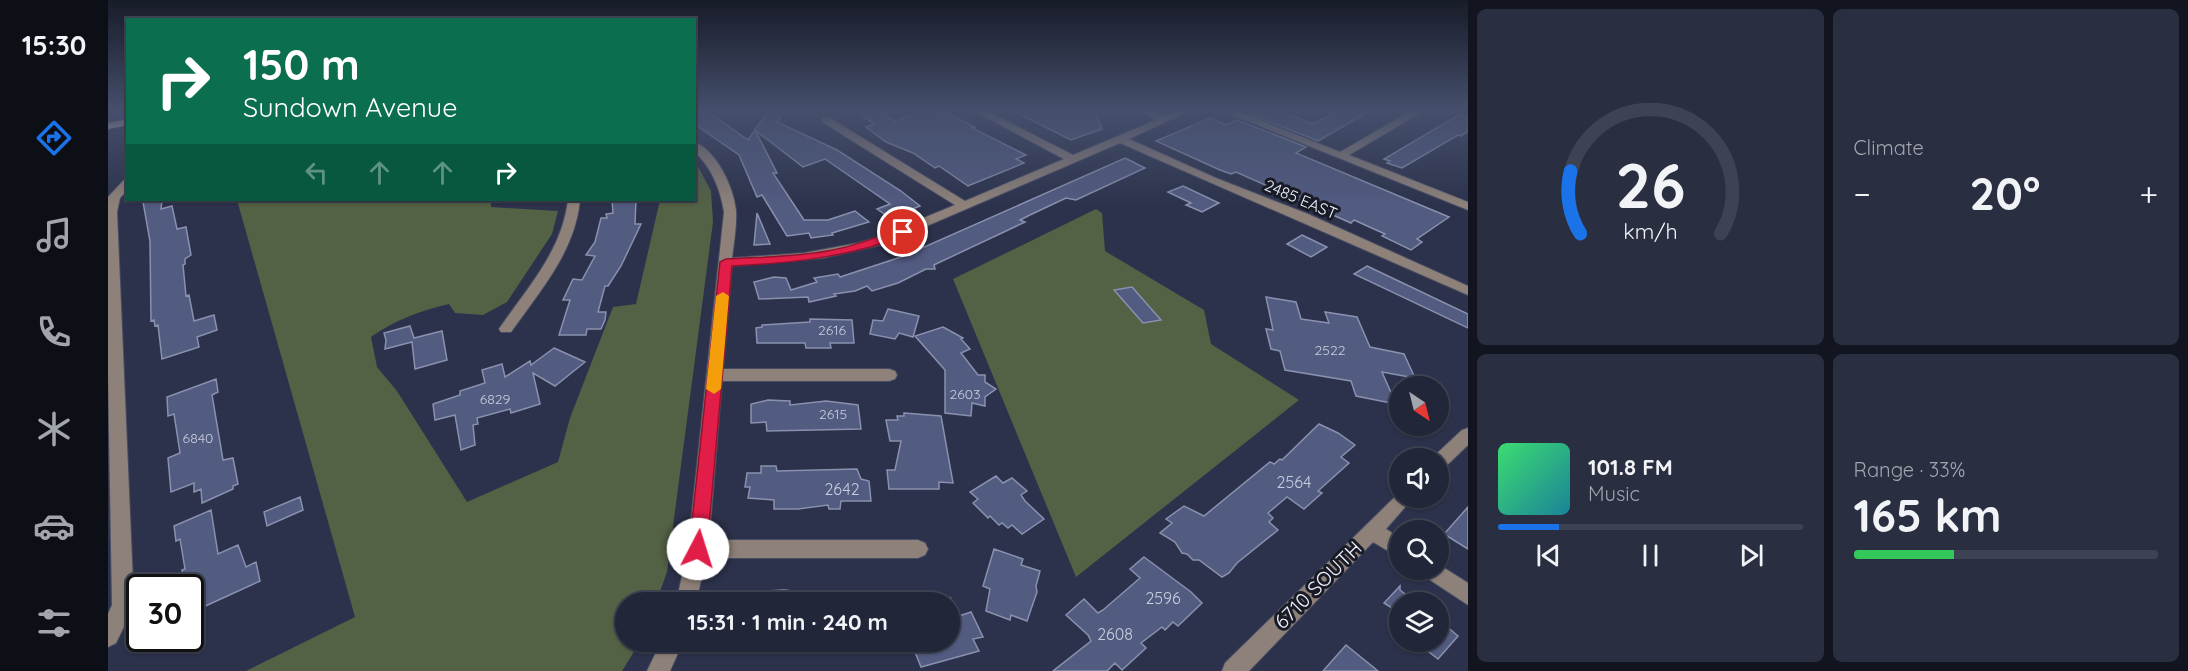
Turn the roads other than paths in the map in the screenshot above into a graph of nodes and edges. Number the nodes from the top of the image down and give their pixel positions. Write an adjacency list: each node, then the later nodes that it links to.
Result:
1 (862, 142): 12 (street)
2 (1040, 142): 9 (street)
3 (1113, 142): 9 (street)
4 (1128, 142): 15 (street, 2485 EAST)
5 (1306, 142): 8 (street)
6 (1364, 142): 8 (street)
7 (696, 147): 14 (street)
8 (1340, 156): 13 (street)
9 (1073, 159): 12 (street)
10 (126, 184): 16 (street)
11 (574, 201): 17 (street)
12 (965, 206): 14 (street)
13 (1468, 206)
14 (726, 262): 18 (street)
15 (1468, 291)
16 (111, 312): 30 (street)
17 (506, 329)
18 (715, 375): 19 (street); 25 (street)
19 (889, 375)
20 (1468, 435): 21 (street)
21 (1449, 453)
22 (1394, 508): 23 (street, 6710 SOUTH)
23 (1372, 531): 24 (street); 33 (street, 6710 SOUTH)
24 (1389, 542)
25 (698, 549): 26 (street); 28 (street)
26 (918, 549)
27 (1446, 580): 29 (street)
28 (688, 592)
29 (1468, 595)
30 (108, 636)
31 (667, 652): 32 (street)
32 (658, 671)
33 (1233, 671)

